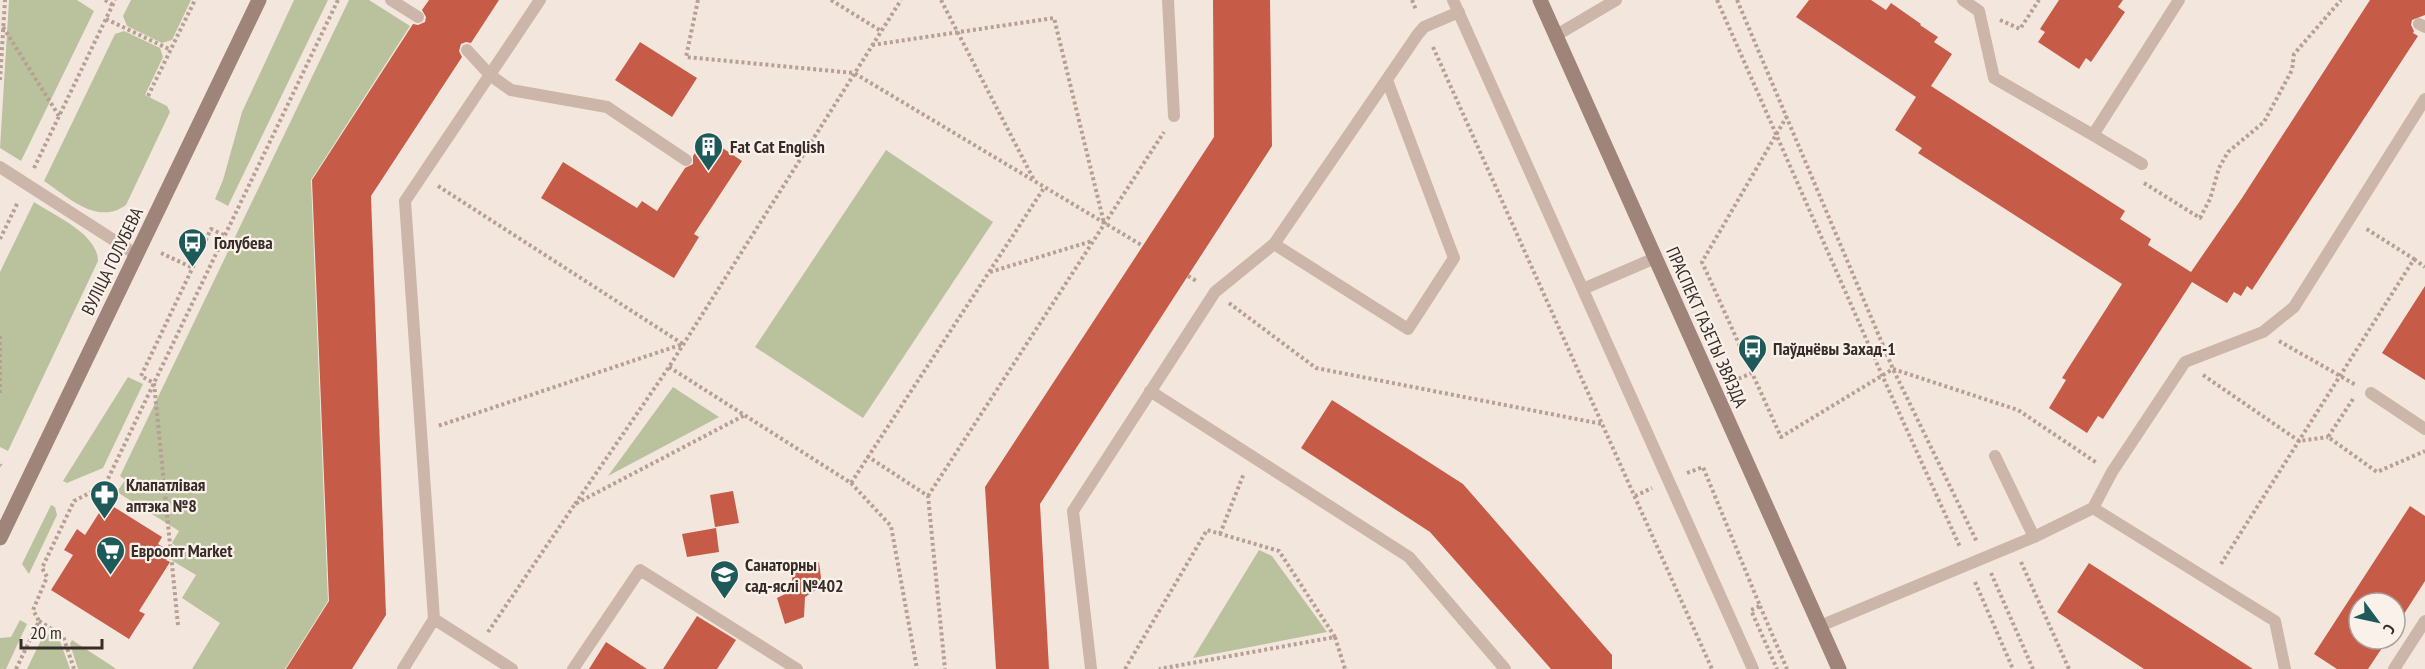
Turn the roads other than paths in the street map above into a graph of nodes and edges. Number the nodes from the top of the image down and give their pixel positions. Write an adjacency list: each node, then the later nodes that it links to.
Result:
1 (259, 0): 22 (main road, ВУЛІЦА ГОЛУБЕВА)
2 (391, 0): 10 (lane)
3 (540, 0): 13 (lane)
4 (1168, 0): 16 (lane)
5 (1540, 0): 11 (main road, ПРАСПЕКТ ГАЗЕТЫ ЗВЯЗДА)
6 (1616, 0): 11 (lane)
7 (1963, 0): 17 (lane)
8 (2179, 0): 17 (lane)
9 (1456, 6): 14 (lane); 24 (lane)
10 (418, 18)
11 (1556, 36): 23 (main road, ПРАСПЕКТ ГАЗЕТЫ ЗВЯЗДА)
12 (467, 50): 13 (lane)
13 (490, 75): 18 (lane); 32 (lane)
14 (1387, 80): 21 (lane); 21 (lane)
15 (2425, 99): 29 (lane)
16 (1174, 116)
17 (2093, 135): 19 (lane)
18 (686, 160)
19 (2142, 164)
20 (0, 168): 22 (lane)
21 (1274, 244): 26 (lane)
22 (139, 250): 31 (main road, ВУЛІЦА ГОЛУБЕВА)
23 (1655, 258): 24 (lane); 34 (main road, ПРАСПЕКТ ГАЗЕТЫ ЗВЯЗДА)
24 (1582, 289): 41 (lane)
25 (2366, 390): 27 (lane)
26 (1150, 391): 39 (lane); 40 (lane)
27 (2425, 429)
28 (1995, 456): 30 (lane)
29 (2093, 508): 30 (lane); 43 (lane)
30 (2034, 537): 34 (lane)
31 (0, 538)
32 (434, 619): 35 (lane); 36 (lane)
33 (2425, 621): 44 (lane)
34 (1820, 626): 42 (main road, ПРАСПЕКТ ГАЗЕТЫ ЗВЯЗДА)
35 (403, 669)
36 (512, 669)
37 (573, 669): 38 (lane)
38 (797, 669)
39 (1090, 669)
40 (1505, 669)
41 (1753, 669)
42 (1839, 669)
43 (2286, 669)
44 (2394, 669)

